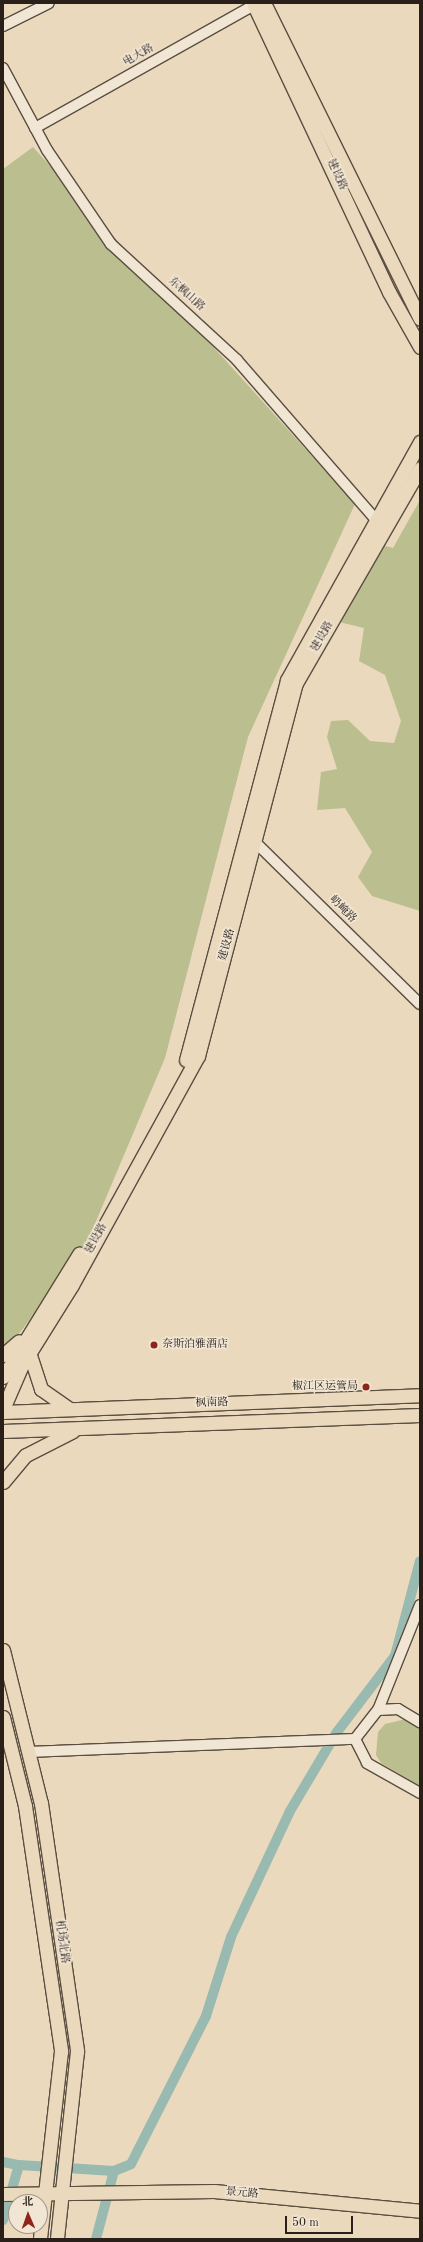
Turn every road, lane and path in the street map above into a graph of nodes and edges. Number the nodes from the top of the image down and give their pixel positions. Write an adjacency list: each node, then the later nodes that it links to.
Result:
1 (49, 3): 3 (street)
2 (257, 4): 5 (street, 电大路); 6 (main road, 建设路); 7 (main road, 建设路)
3 (3, 26)
4 (3, 68): 5 (street, 东枫山路)
5 (35, 128): 10 (street, 东枫山路)
6 (420, 318)
7 (420, 346)
8 (420, 442): 10 (main road, 建设路)
9 (420, 468): 11 (main road, 建设路)
10 (378, 522): 11 (main road, 建设路)
11 (252, 838): 12 (street, 屷崦路); 13 (main road, 建设路); 14 (main road, 建设路)
12 (420, 1004)
13 (26, 1335): 15 (main road); 16 (main road, 建设路)
14 (29, 1352): 18 (main road, 建设路); 19 (main road)
15 (3, 1354)
16 (3, 1377)
17 (420, 1395): 19 (main road, 枫南路)
18 (3, 1408)
19 (71, 1410): 20 (main road, 枫南路)
20 (3, 1412)
21 (420, 1415): 22 (main road, 枫南路)
22 (81, 1428): 23 (main road, 枫南路); 24 (main road)
23 (3, 1431)
24 (3, 1482)
25 (420, 1605): 27 (street)
26 (3, 1650): 31 (main road, 机场北路)
27 (378, 1710): 29 (street); 30 (street)
28 (3, 1717): 34 (main road, 机场北路)
29 (420, 1722)
30 (355, 1739): 31 (street); 32 (street)
31 (28, 1752): 33 (main road, 机场北路)
32 (420, 1793)
33 (62, 2193): 34 (main road, 景元路); 35 (main road, 景元路); 36 (main road, 机场北路)
34 (46, 2194)
35 (420, 2211)
36 (57, 2239)

